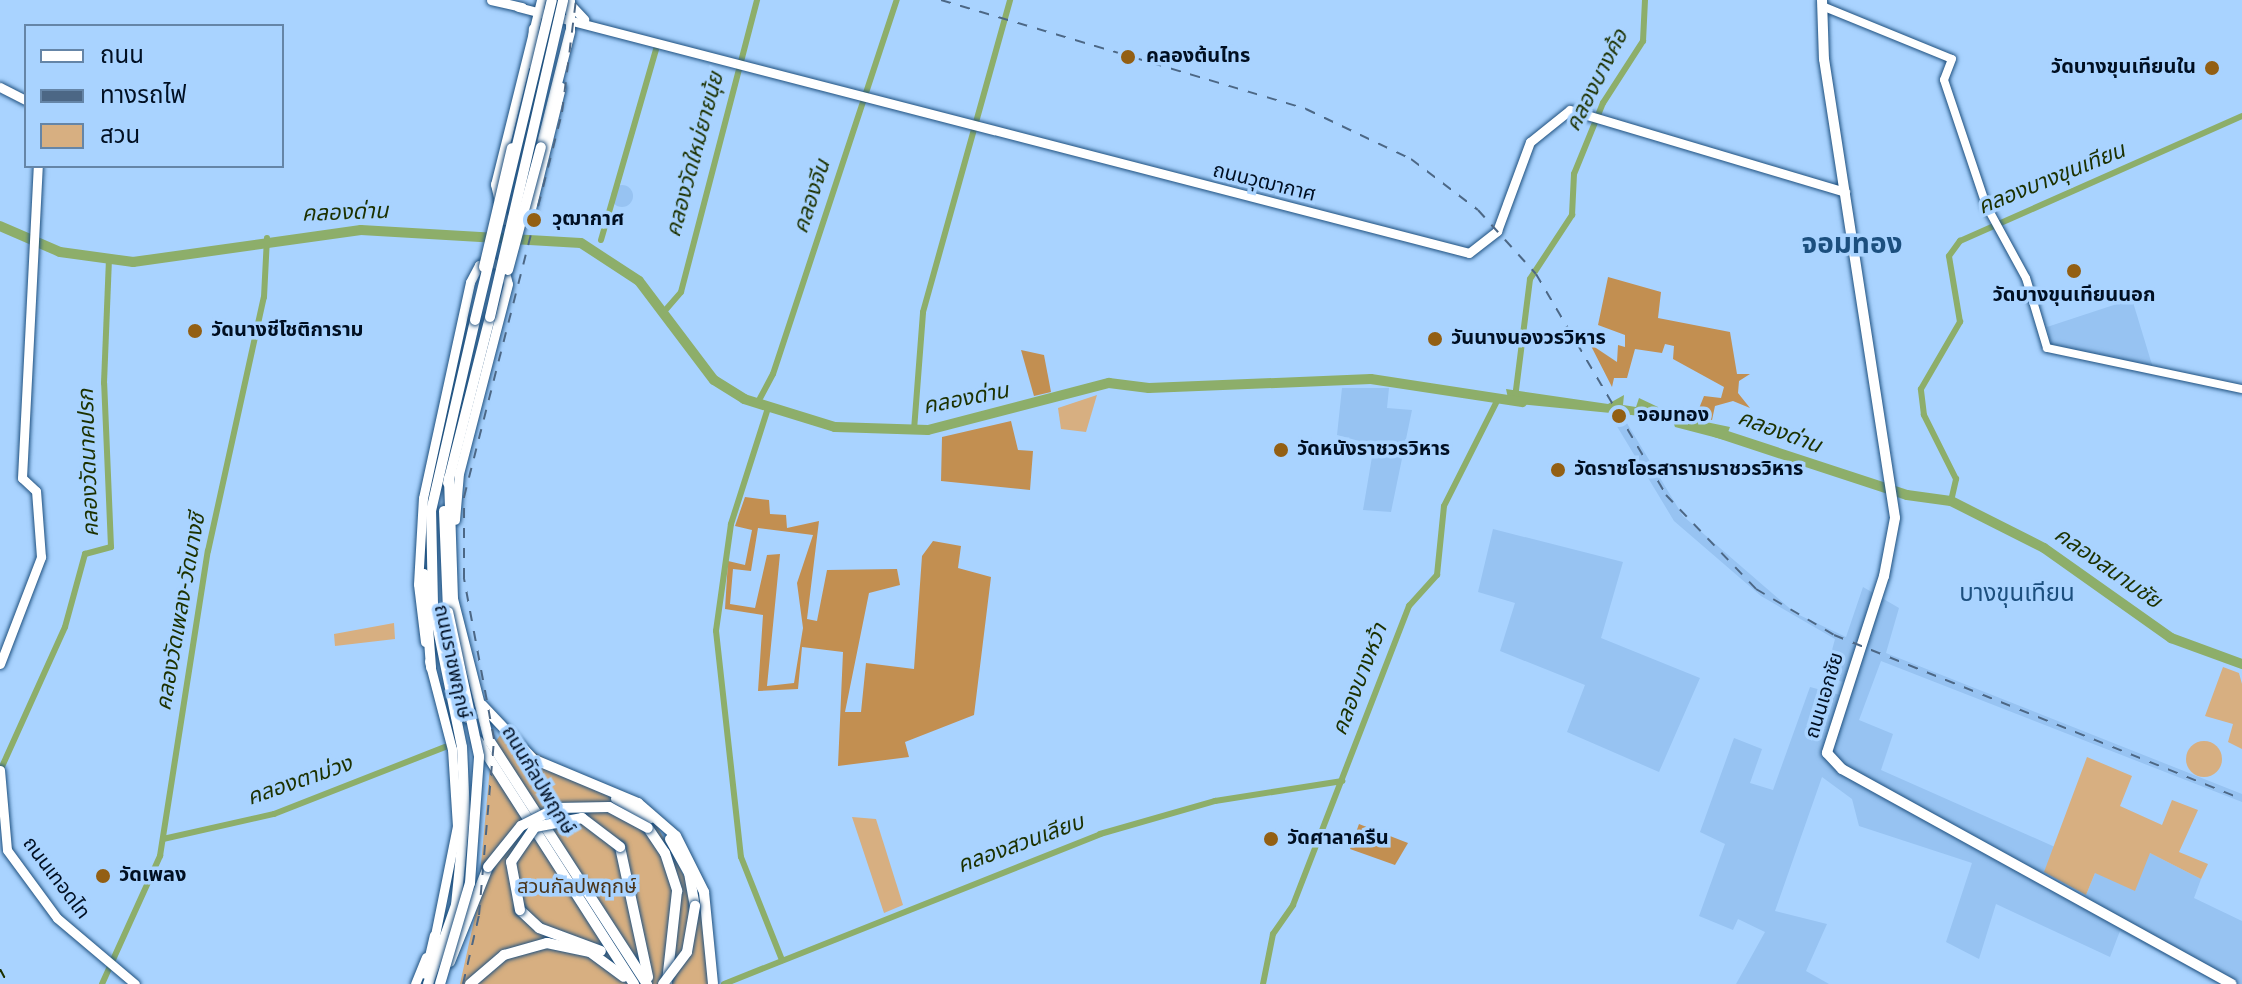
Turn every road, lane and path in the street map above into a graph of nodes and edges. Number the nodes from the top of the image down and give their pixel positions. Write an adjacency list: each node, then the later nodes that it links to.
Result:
1 (491, 0): 6 (main road)
2 (552, 0): 15 (main road, ถนนราชพฤกษ์, bridge)
3 (567, 1): 7 (main road); 8 (main road); 14 (main road, ถนนราชพฤกษ์, bridge)
4 (1822, 3): 13 (main road, ถนนเอกชัย); 16 (street)
5 (539, 6): 6 (main road); 6 (main road); 8 (main road); 9 (main road)
6 (523, 8): 9 (main road)
7 (588, 23): 8 (main road); 13 (main road, ถนนวุฒากาศ)
8 (570, 24): 9 (main road); 14 (main road, bridge)
9 (534, 29): 15 (main road, bridge)
10 (0, 87): 11 (main road)
11 (24, 99)
12 (38, 168): 21 (main road)
13 (1845, 192): 36 (main road, ถนนเอกชัย)
14 (490, 317): 17 (main road, ถนนราชพฤกษ์)
15 (475, 320): 18 (main road, ถนนราชพฤกษ์)
16 (2242, 389)
17 (449, 478): 19 (main road, ถนนกัลปพฤกษ์); 31 (main road, ถนนราชพฤกษ์, bridge)
18 (431, 511): 20 (main road, ถนนราชพฤกษ์); 22 (main road)
19 (453, 599): 22 (main road, ถนนราชพฤกษ์); 23 (main road, ถนนกัลปพฤกษ์)
20 (437, 631): 30 (main road, ถนนราชพฤกษ์); 33 (main road, ถนนกัลปพฤกษ์)
21 (0, 664)
22 (431, 668): 26 (main road, ถนนราชพฤกษ์)
23 (469, 669): 25 (main road); 34 (main road, ถนนกัลปพฤกษ์)
24 (1, 771): 28 (main road, ถนนเทอดไท)
25 (582, 782): 27 (main road); 35 (main road, bridge)
26 (435, 936): 29 (main road, ถนนราชพฤกษ์); 30 (main road)
27 (713, 983)
28 (135, 984)
29 (415, 984)
30 (426, 984)
31 (438, 984): 35 (main road, bridge)
32 (470, 984): 33 (main road)
33 (633, 984): 34 (main road, bridge)
34 (649, 984)
35 (665, 984)
36 (2232, 984)

